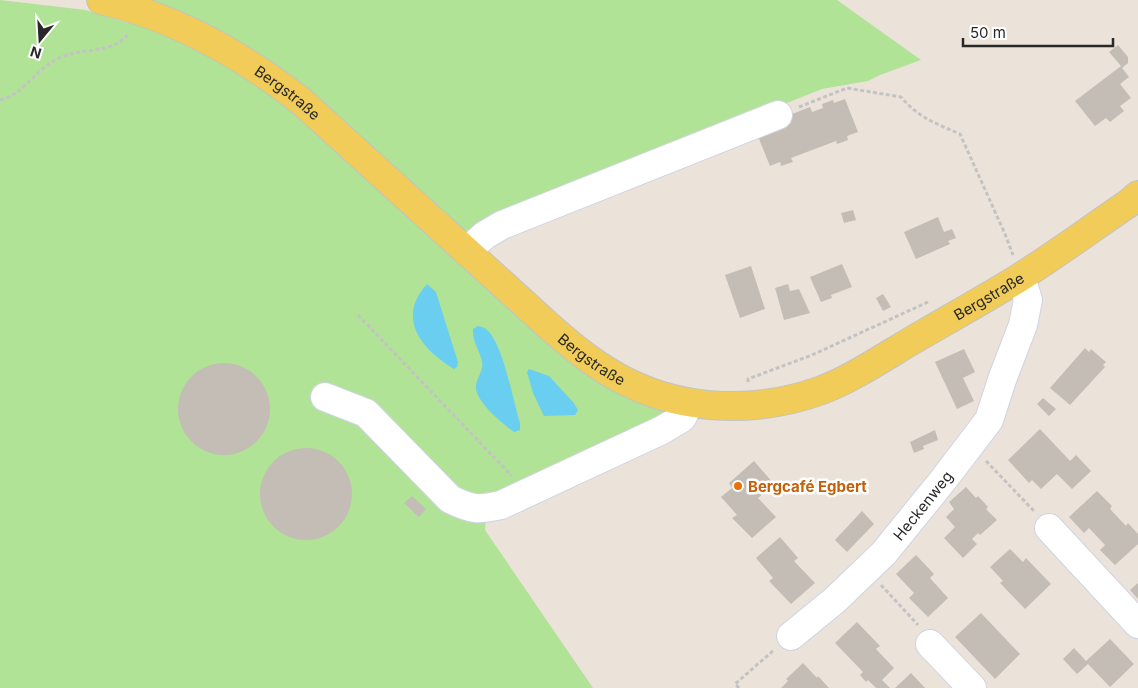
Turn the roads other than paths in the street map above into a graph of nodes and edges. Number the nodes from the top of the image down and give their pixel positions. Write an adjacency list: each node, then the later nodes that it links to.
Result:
1 (101, 0): 4 (main road, Bergstraße)
2 (778, 116): 4 (street)
3 (1138, 195): 5 (main road, Bergstraße)
4 (467, 251): 7 (main road, Bergstraße)
5 (1021, 277): 7 (main road, Bergstraße); 10 (street, Heckenweg)
6 (325, 397): 7 (street)
7 (689, 403)
8 (1050, 528): 9 (street)
9 (1138, 624)
10 (790, 636)
11 (930, 644): 12 (street)
12 (972, 688)

